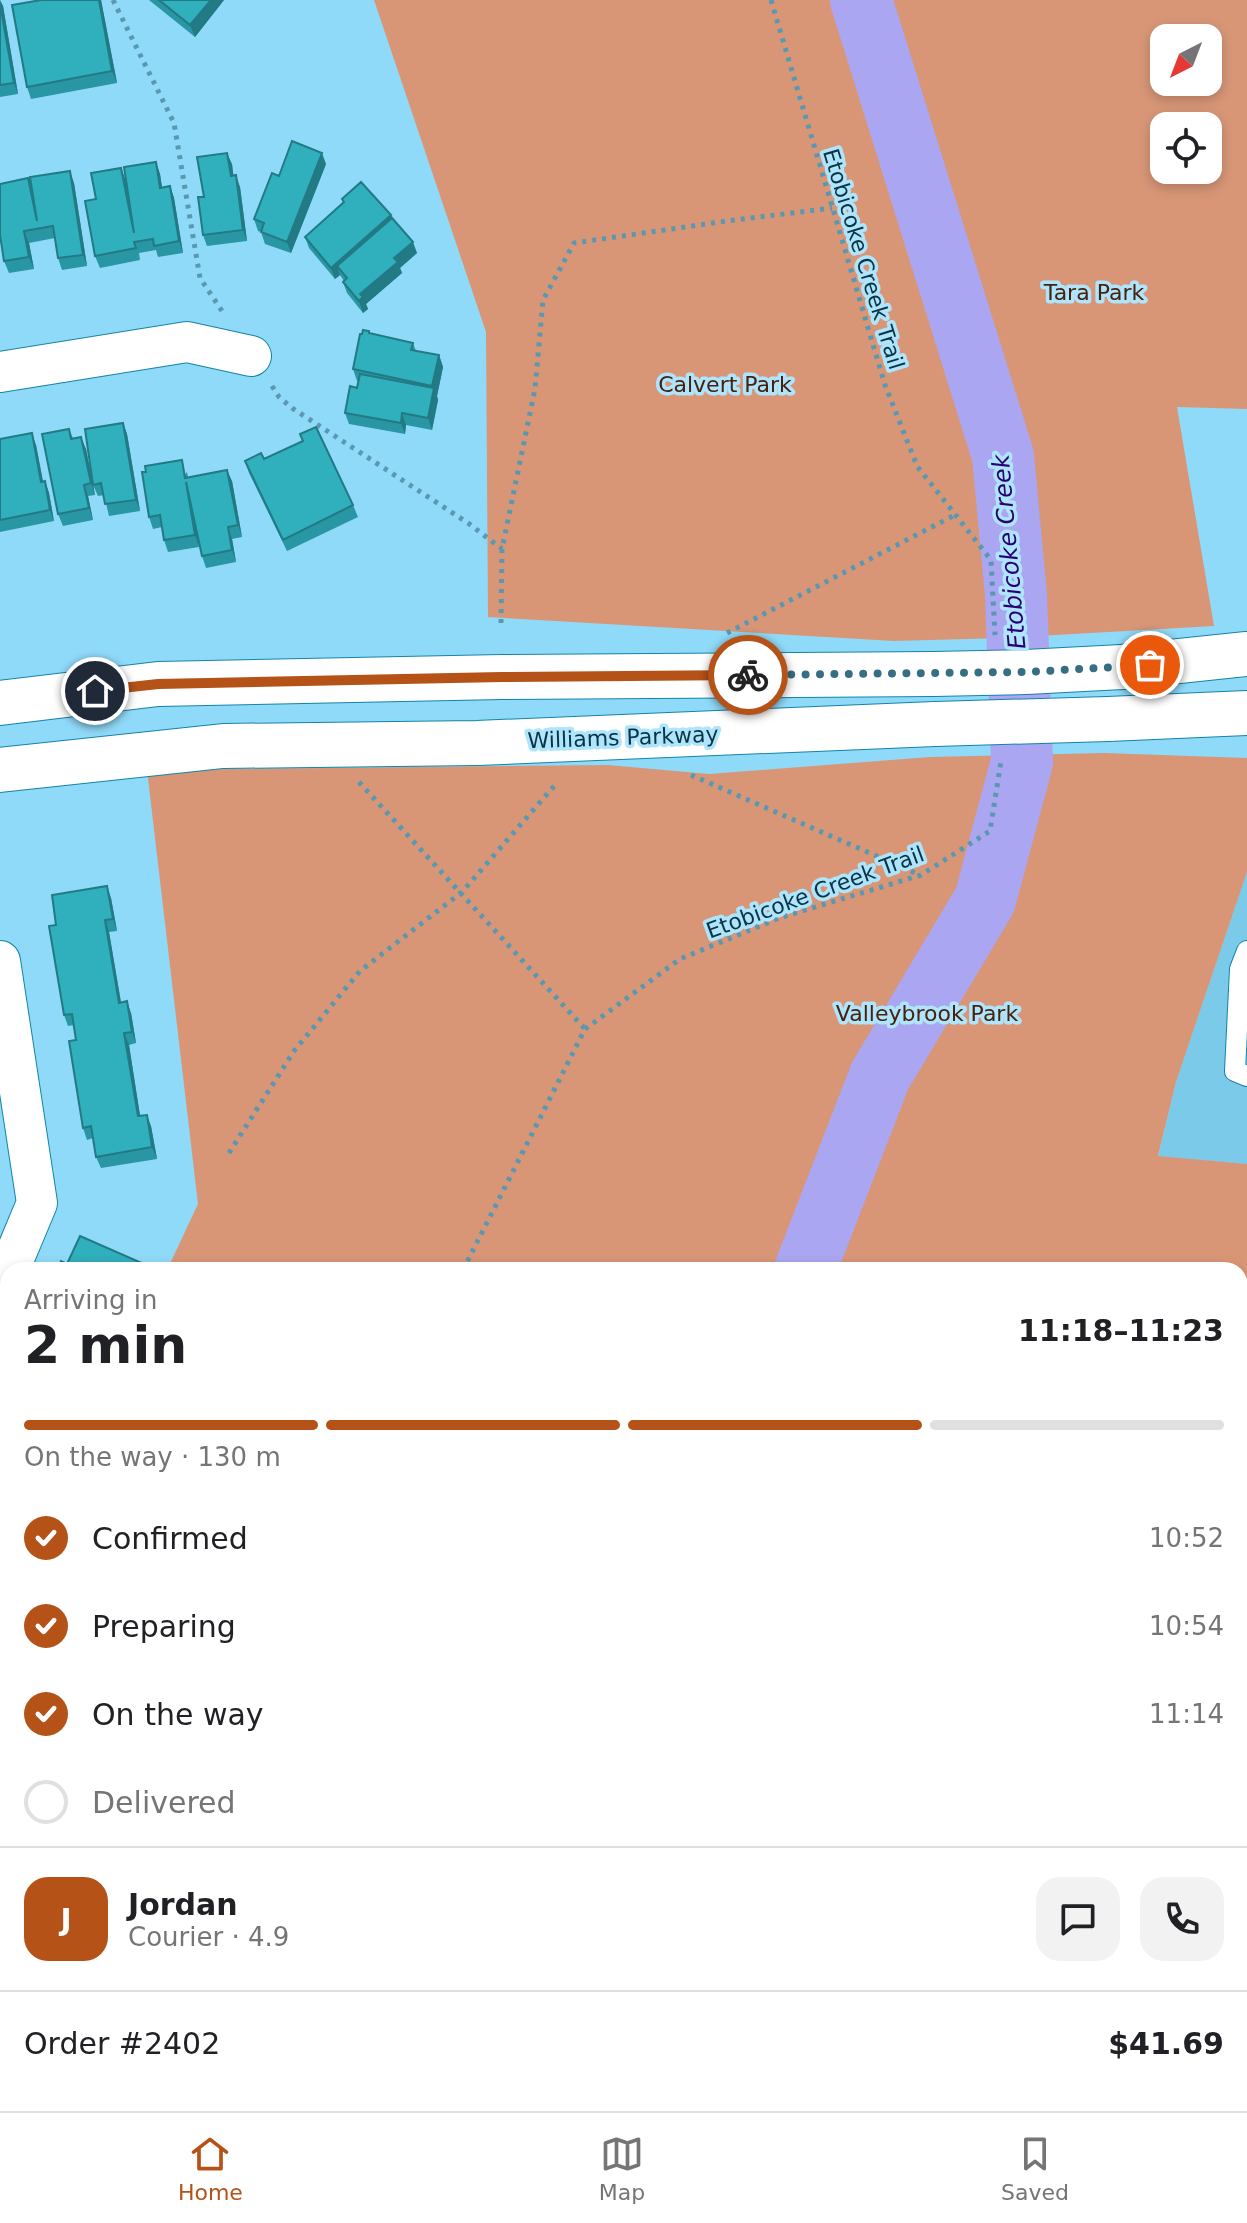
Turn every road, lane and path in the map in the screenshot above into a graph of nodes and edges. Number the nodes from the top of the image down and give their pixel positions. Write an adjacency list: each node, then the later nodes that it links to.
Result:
1 (113, 0): 4 (path)
2 (771, 0): 3 (path, Etobicoke Creek Trail)
3 (832, 208): 6 (path, Etobicoke Creek Trail); 7 (path)
4 (251, 356): 5 (street); 7 (path)
5 (0, 372)
6 (955, 515): 9 (path); 10 (path, Etobicoke Creek Trail)
7 (502, 549): 8 (path)
8 (501, 623)
9 (727, 633)
10 (995, 635)
11 (1247, 654): 12 (main road, bridge)
12 (0, 703)
13 (1247, 713): 15 (main road, Williams Parkway, bridge)
14 (1001, 761): 19 (path, Etobicoke Creek Trail)
15 (0, 770)
16 (683, 772): 19 (path)
17 (355, 777): 20 (path)
18 (555, 785): 20 (path)
19 (921, 875): 23 (path, Etobicoke Creek Trail)
20 (462, 892): 23 (path); 25 (path)
21 (1247, 951): 24 (lane)
22 (0, 961): 26 (street)
23 (585, 1029): 27 (path, Etobicoke Creek Trail)
24 (1247, 1076)
25 (229, 1153)
26 (12, 1262)
27 (467, 1262)

